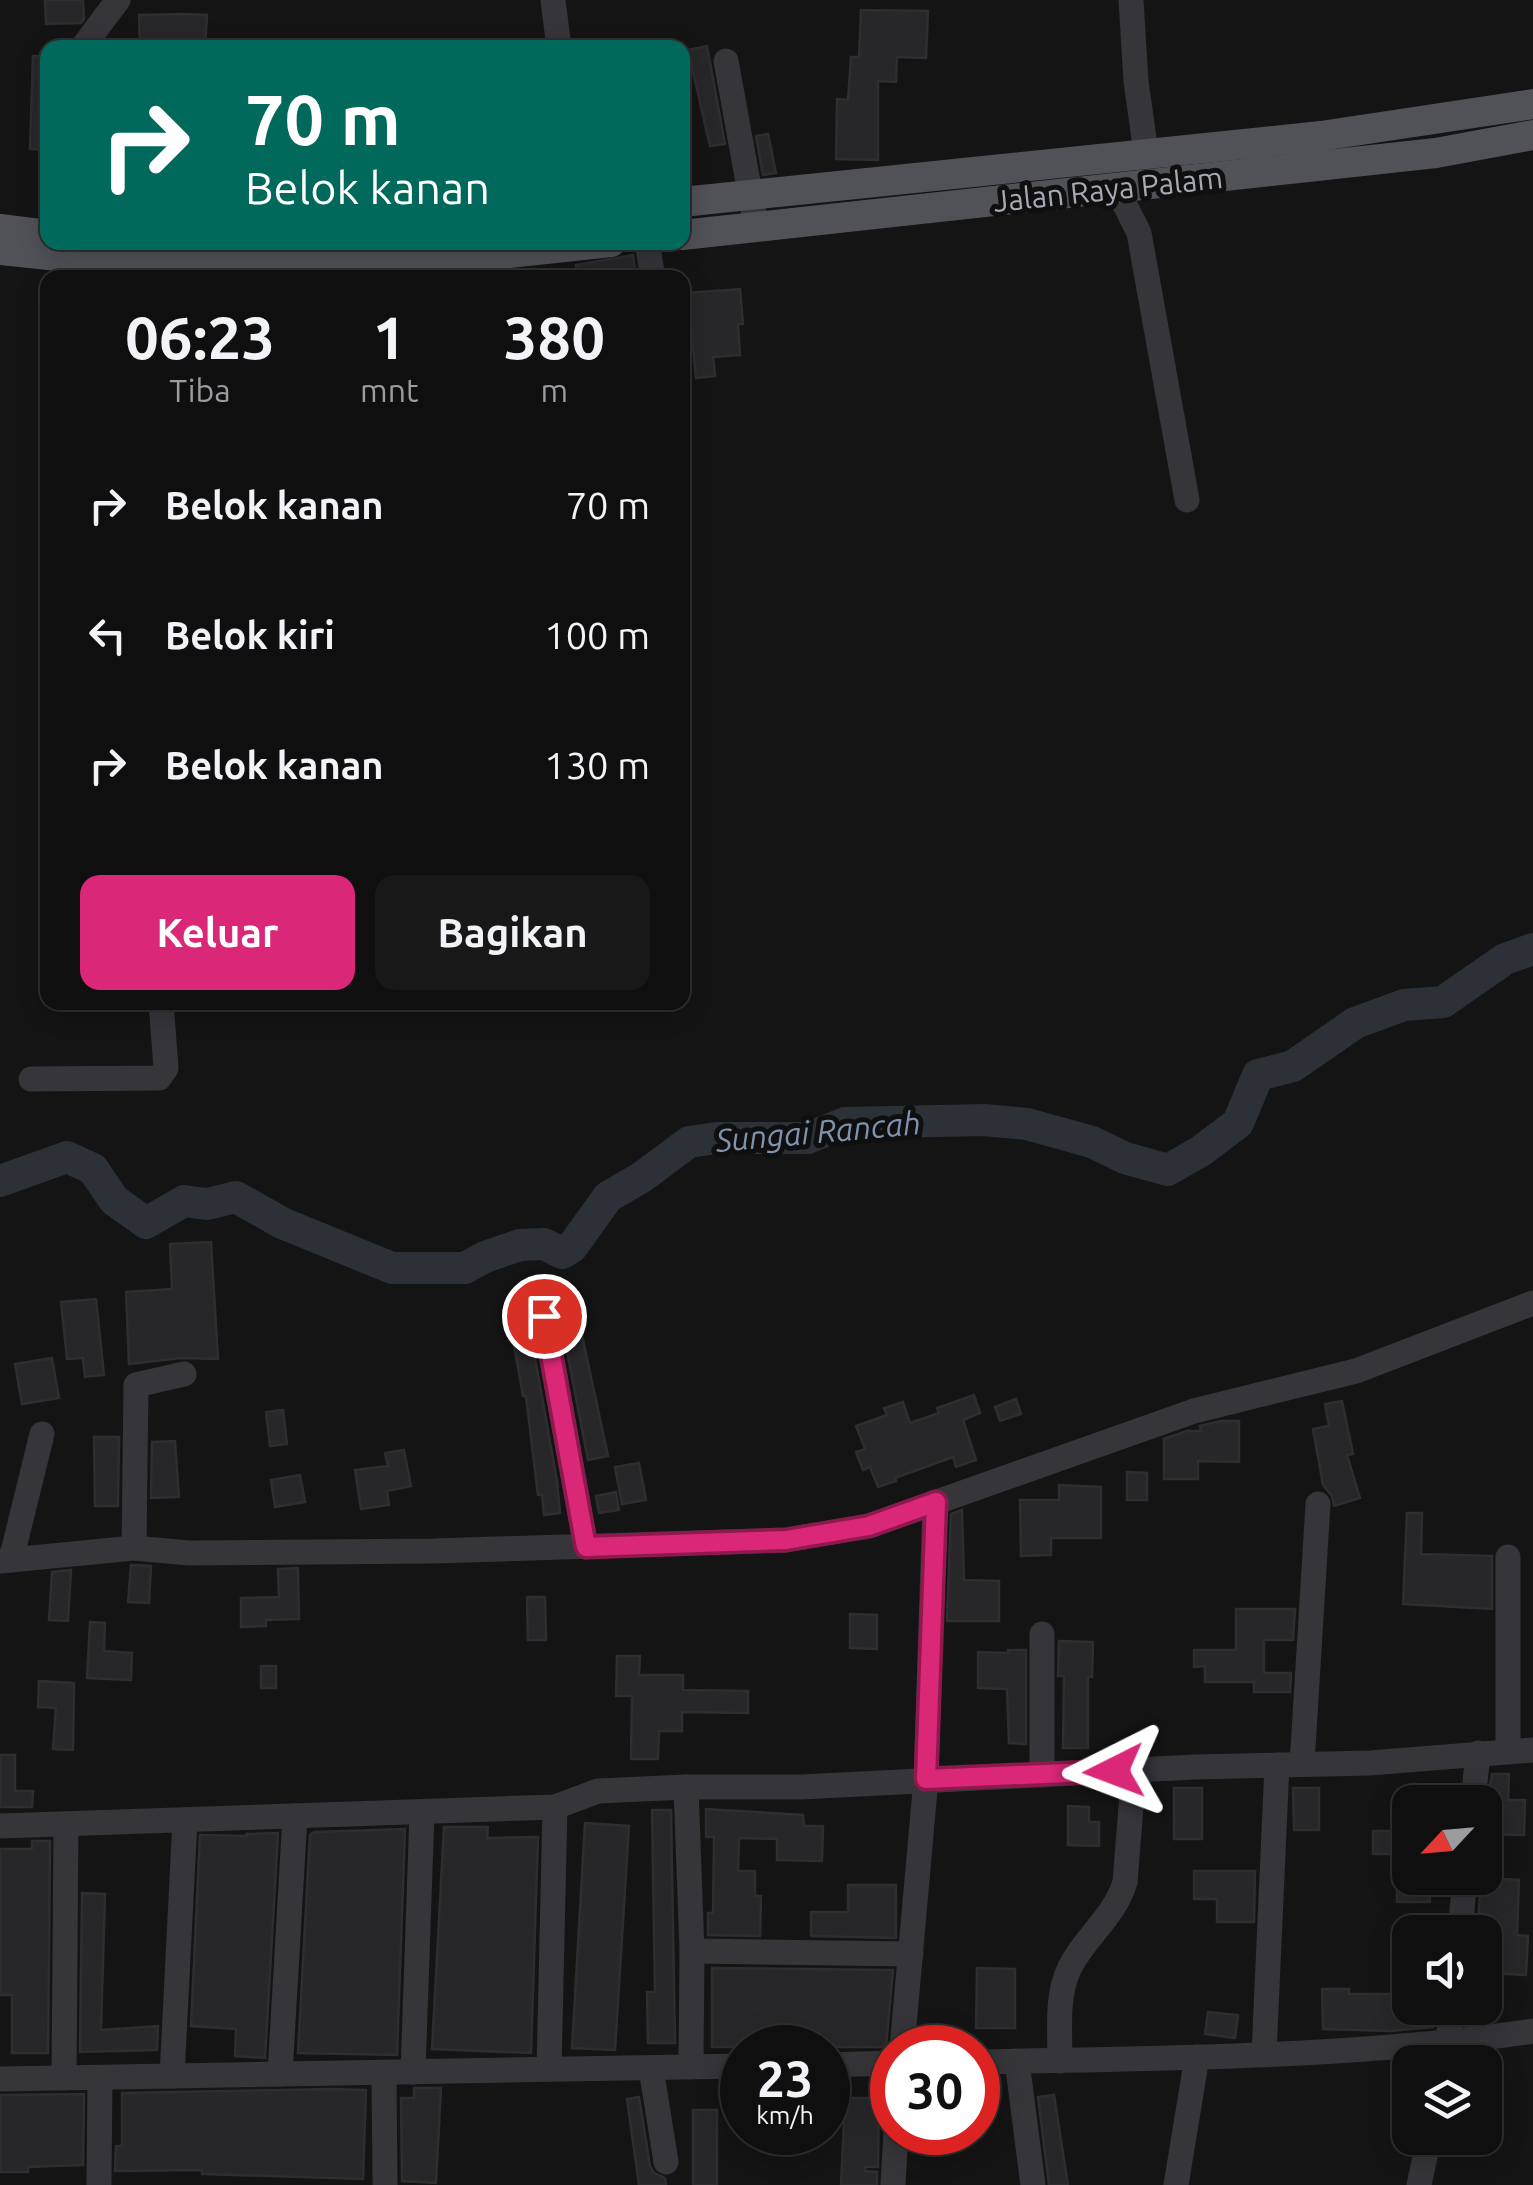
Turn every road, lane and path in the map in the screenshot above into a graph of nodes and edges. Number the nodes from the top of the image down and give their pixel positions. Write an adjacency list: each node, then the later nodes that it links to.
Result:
1 (118, 0): 4 (street)
2 (553, 0): 5 (street)
3 (1131, 0): 9 (street)
4 (88, 40)
5 (558, 40)
6 (726, 61): 11 (street)
7 (1533, 104): 9 (main road, Jalan Raya Palam)
8 (1533, 136): 10 (main road, Jalan Raya Palam)
9 (1146, 153): 11 (main road, Jalan Raya Palam)
10 (1113, 188): 13 (main road, Jalan Raya Palam); 24 (street)
11 (751, 195): 12 (main road, Jalan Raya Palam); 13 (street)
12 (690, 201)
13 (756, 226): 15 (main road, Jalan Raya Palam)
14 (0, 228): 16 (main road)
15 (690, 234)
16 (40, 235)
17 (0, 250): 20 (main road)
18 (353, 250): 20 (main road)
19 (571, 250): 21 (main road)
20 (115, 261): 22 (main road)
21 (486, 267): 23 (main road)
22 (196, 270)
23 (414, 270)
24 (1187, 500)
25 (162, 1010): 26 (street)
26 (31, 1079)
27 (1533, 1303): 31 (street)
28 (544, 1316): 33 (street)
29 (184, 1374): 34 (street)
30 (42, 1434): 36 (street)
31 (936, 1502): 33 (street); 43 (street)
32 (1318, 1504): 40 (street)
33 (586, 1547): 34 (street)
34 (134, 1548): 36 (street)
35 (1508, 1557): 38 (street)
36 (5, 1560)
37 (1042, 1634): 42 (street)
38 (1520, 1751): 39 (street)
39 (1478, 1753): 40 (street); 44 (street)
40 (1290, 1765): 41 (street); 58 (street)
41 (1134, 1770): 42 (street); 60 (street)
42 (1042, 1775): 43 (street)
43 (926, 1779): 45 (street); 53 (street)
44 (1475, 1785)
45 (686, 1786): 46 (street); 52 (street)
46 (555, 1807): 47 (street); 66 (street)
47 (422, 1812): 48 (street); 67 (street)
48 (295, 1816): 49 (street); 69 (street)
49 (186, 1820): 50 (street); 70 (street)
50 (66, 1824): 51 (street); 71 (street)
51 (0, 1826)
52 (692, 1951): 53 (street); 64 (street)
53 (911, 1954): 54 (street)
54 (904, 2025)
55 (1533, 2031): 56 (street)
56 (1478, 2045)
57 (1392, 2053): 58 (street)
58 (1264, 2054): 59 (street)
59 (1198, 2057): 60 (street); 81 (street)
60 (1060, 2060): 62 (street)
61 (1000, 2061): 62 (street)
62 (1016, 2061): 80 (street)
63 (720, 2066): 64 (street)
64 (691, 2067): 65 (street)
65 (651, 2068): 66 (street); 76 (street)
66 (549, 2070): 67 (street)
67 (413, 2072): 68 (street)
68 (384, 2073): 69 (street); 78 (street)
69 (280, 2074): 70 (street)
70 (172, 2076): 72 (street)
71 (64, 2078): 72 (street); 73 (street)
72 (100, 2078): 77 (street)
73 (0, 2079)
74 (895, 2155): 79 (street)
75 (1425, 2155): 82 (street)
76 (666, 2162)
77 (99, 2185)
78 (385, 2185)
79 (893, 2185)
80 (1032, 2185)
81 (1176, 2185)
82 (1418, 2185)

